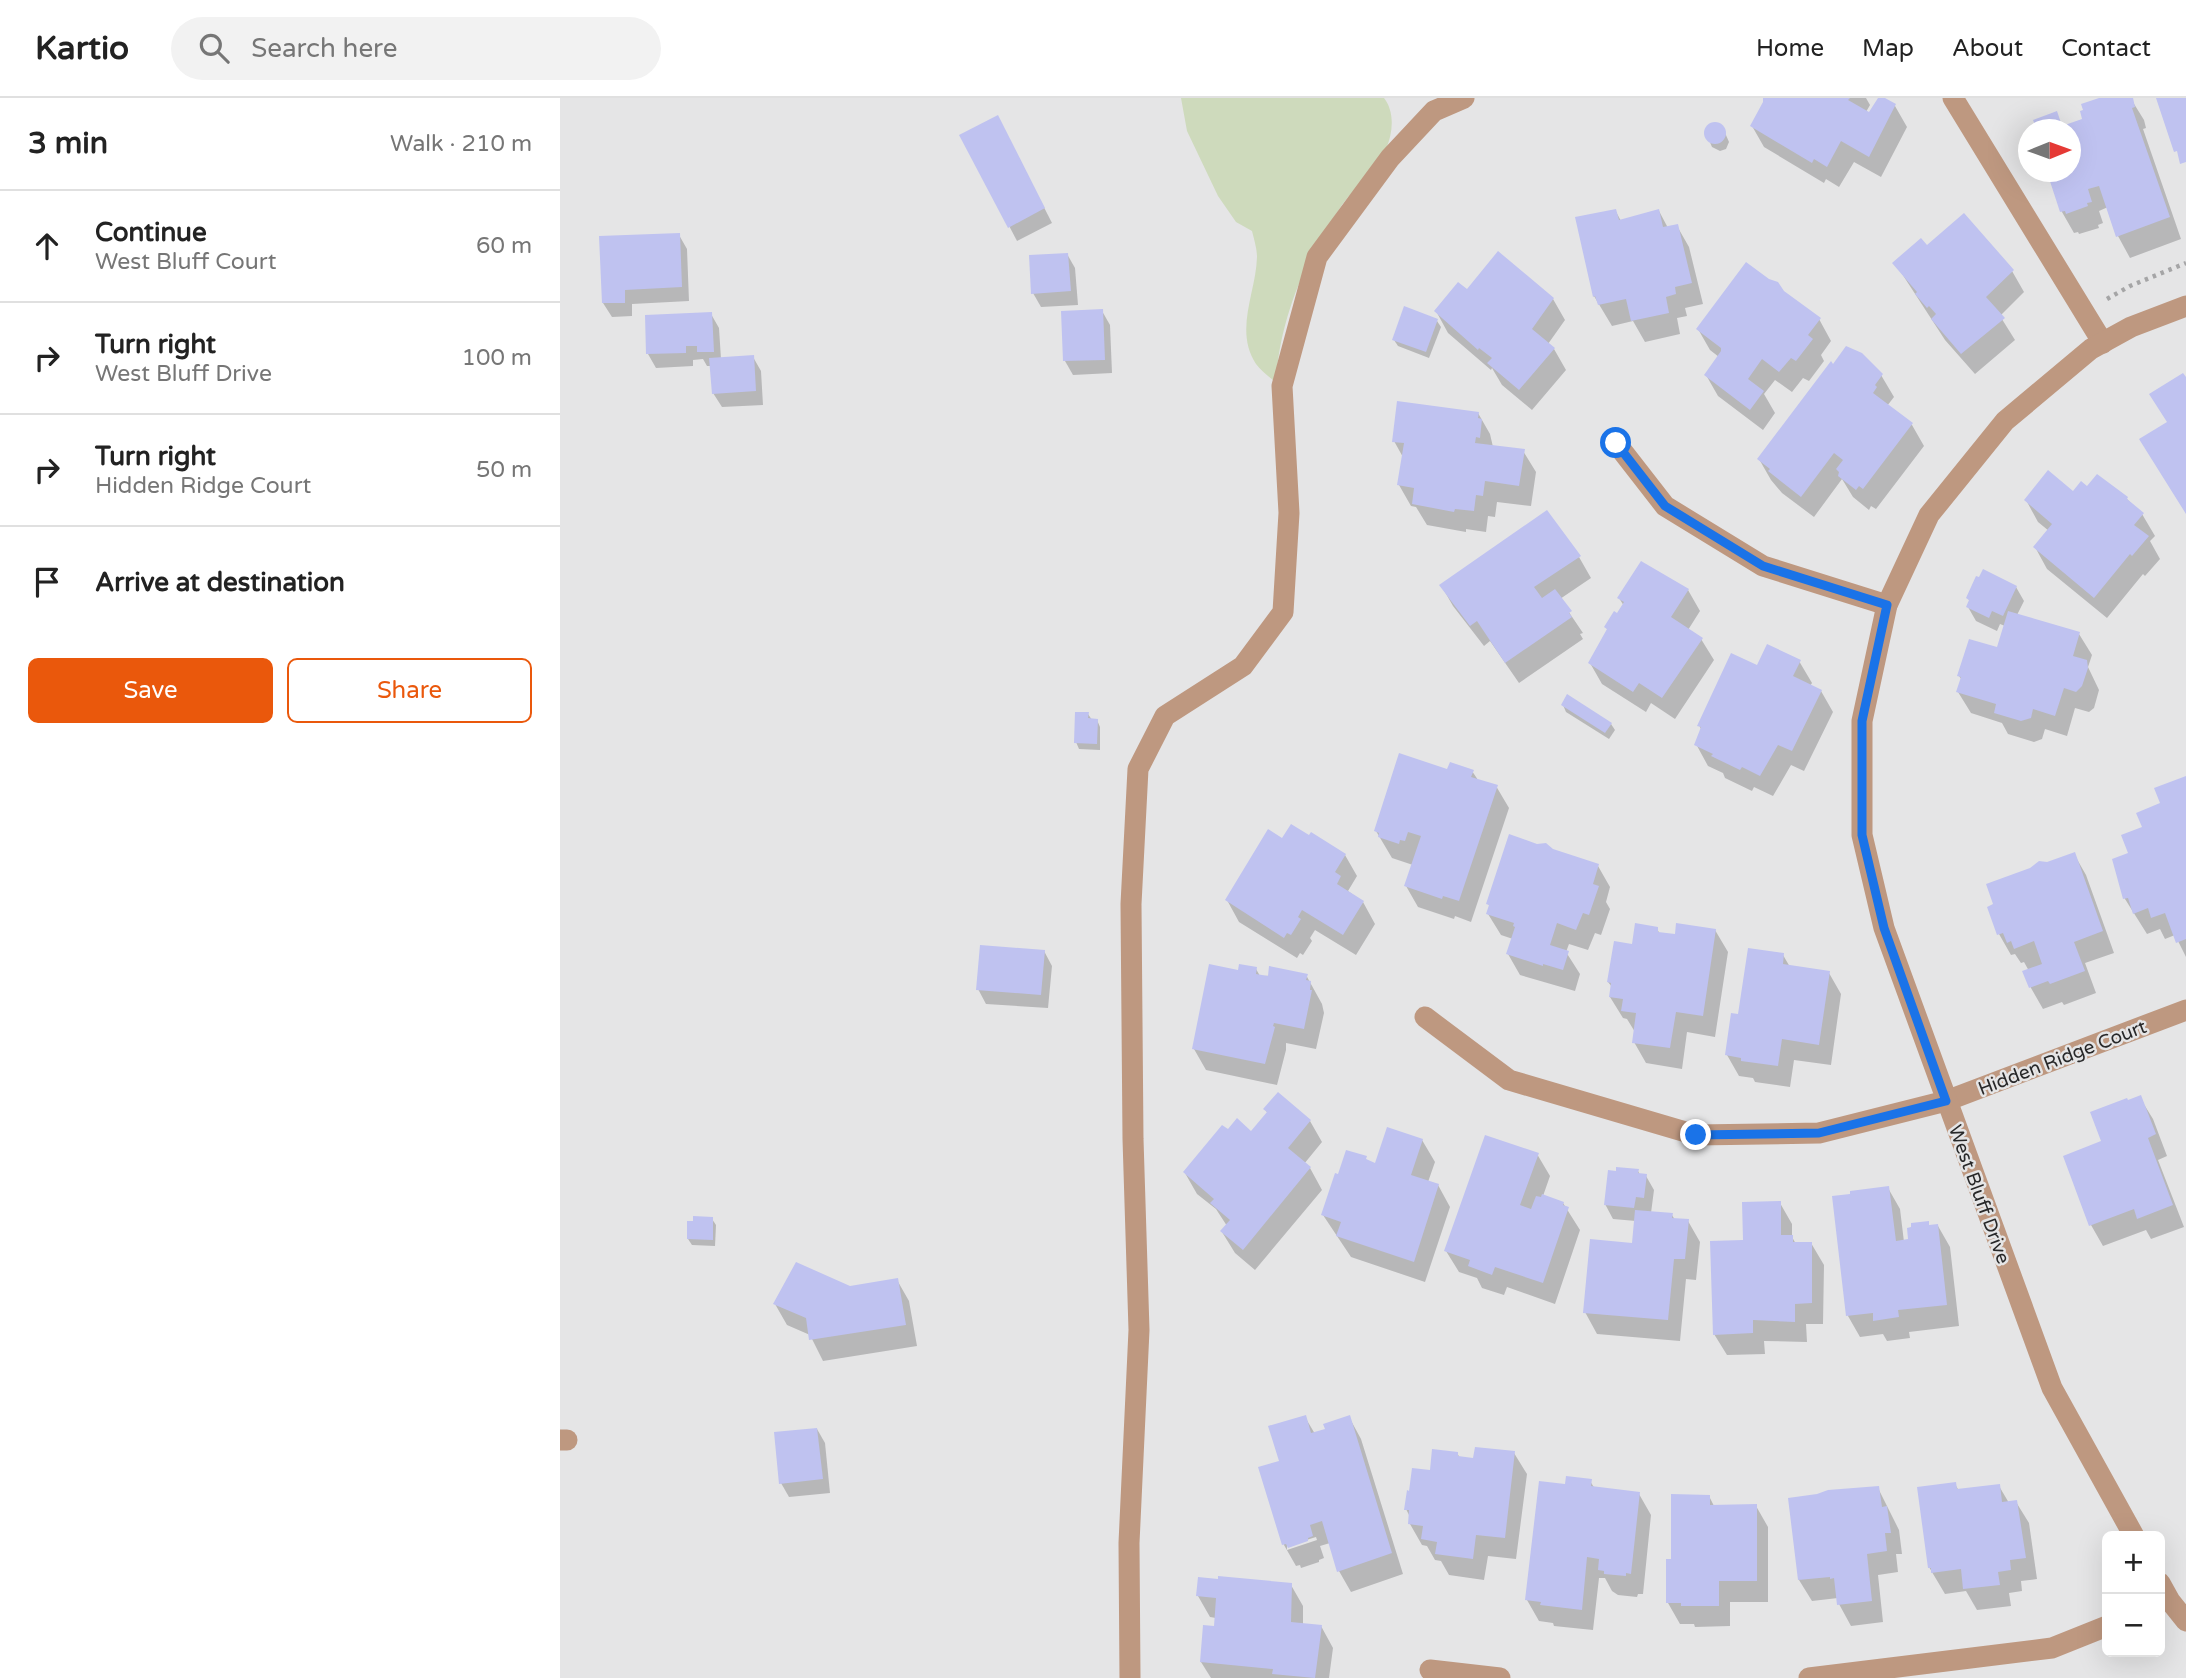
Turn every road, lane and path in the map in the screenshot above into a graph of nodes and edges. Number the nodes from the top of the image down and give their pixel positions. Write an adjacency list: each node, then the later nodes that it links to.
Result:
1 (1464, 98): 17 (street)
2 (1954, 98): 5 (street)
3 (2186, 263): 5 (path)
4 (2186, 306): 6 (street, West Bluff Drive)
5 (2085, 312): 6 (street)
6 (2103, 343): 8 (street, West Bluff Drive)
7 (1616, 443): 8 (street)
8 (1887, 605): 11 (street, West Bluff Drive)
9 (2186, 1010): 11 (street, Hidden Ridge Court)
10 (1425, 1017): 11 (street, Hidden Ridge Court)
11 (1946, 1101): 12 (street, West Bluff Drive)
12 (2131, 1531)
13 (2169, 1596): 14 (street)
14 (2186, 1621)
15 (2102, 1628): 19 (street)
16 (1430, 1670): 18 (street)
17 (1130, 1678)
18 (1500, 1678)
19 (1809, 1678)

